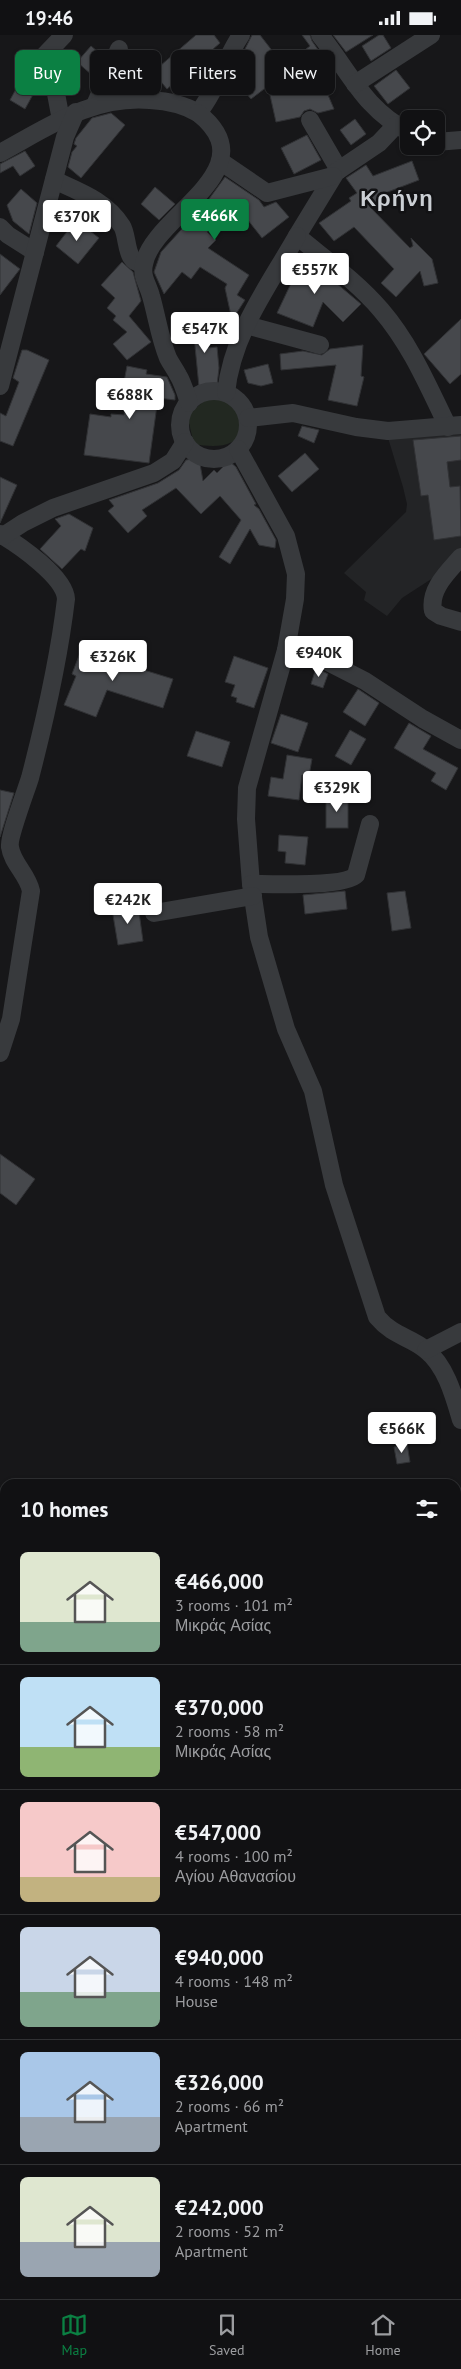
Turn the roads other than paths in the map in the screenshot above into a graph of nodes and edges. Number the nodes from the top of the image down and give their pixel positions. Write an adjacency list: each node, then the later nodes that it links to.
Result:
1 (45, 35): 7 (street)
2 (64, 35): 8 (street)
3 (241, 35): 12 (street)
4 (320, 35): 9 (street)
5 (431, 35): 9 (street)
6 (119, 49): 11 (street)
7 (44, 50)
8 (50, 50)
9 (355, 84): 15 (street)
10 (59, 95): 13 (street)
11 (95, 105): 12 (street); 13 (street)
12 (198, 113): 20 (street)
13 (69, 116): 19 (street); 22 (street)
14 (310, 120): 21 (street)
15 (400, 128)
16 (400, 130): 21 (street)
17 (461, 140): 18 (street)
18 (445, 141)
19 (0, 153)
20 (220, 161): 21 (street); 26 (street)
21 (336, 173): 24 (street)
22 (54, 180): 25 (street); 26 (street)
23 (0, 227): 25 (street)
24 (297, 236): 27 (street); 33 (street)
25 (35, 252): 29 (street)
26 (144, 263): 31 (street)
27 (246, 325): 28 (street); 30 (street)
28 (320, 345)
29 (0, 386)
30 (226, 393): 31 (street); 32 (street)
31 (189, 403): 34 (street)
32 (248, 419): 33 (street); 35 (street)
33 (454, 426)
34 (185, 442): 35 (street); 36 (street)
35 (238, 449): 39 (street)
36 (2, 535): 44 (street)
37 (461, 557): 38 (street)
38 (461, 622)
39 (286, 650): 40 (street); 42 (street)
40 (461, 740)
41 (370, 824): 42 (street)
42 (252, 890): 43 (street); 46 (street)
43 (154, 913)
44 (0, 1053)
45 (461, 1332): 46 (street)
46 (426, 1350): 47 (street)
47 (461, 1420)

